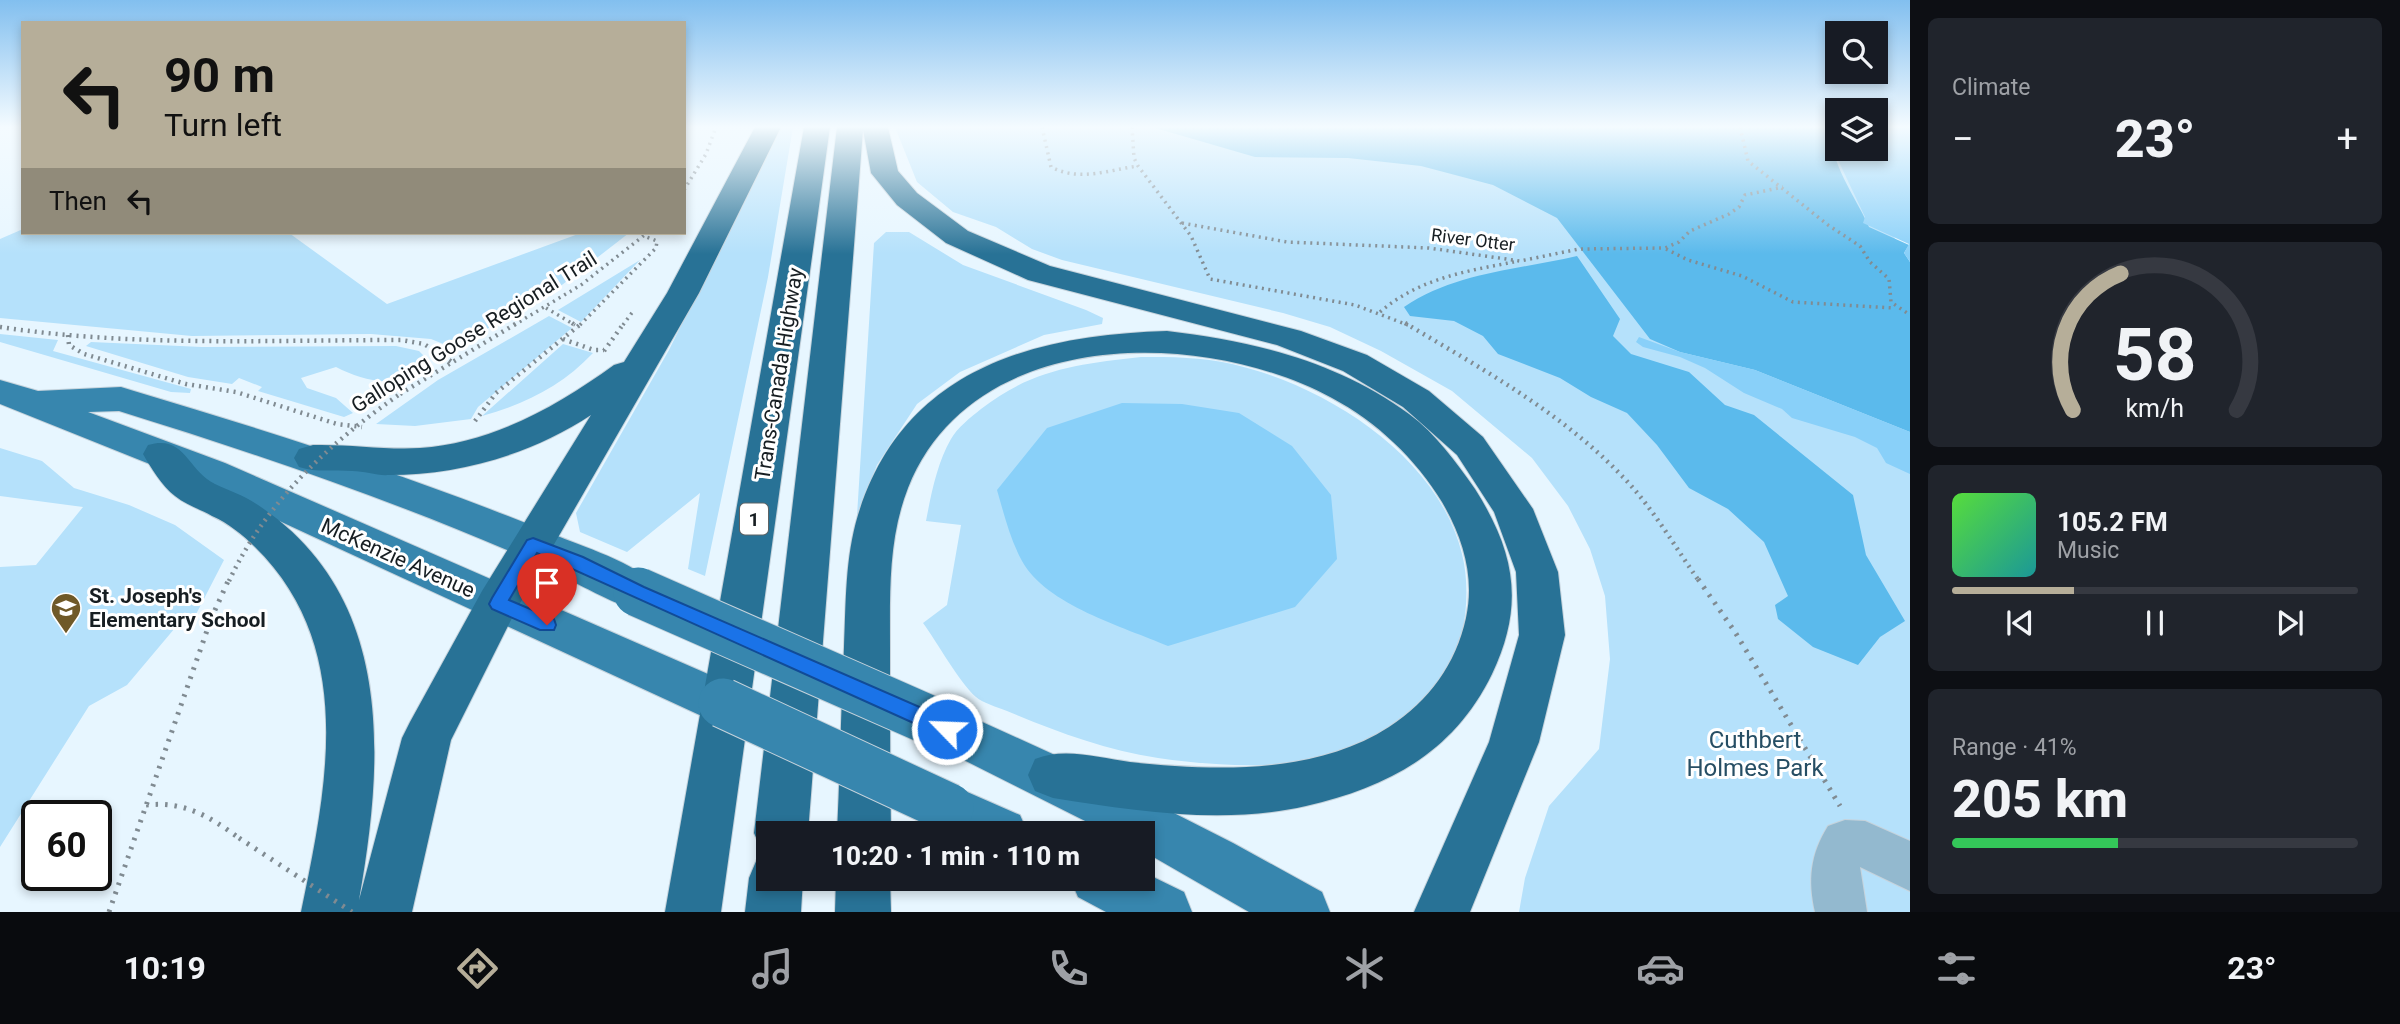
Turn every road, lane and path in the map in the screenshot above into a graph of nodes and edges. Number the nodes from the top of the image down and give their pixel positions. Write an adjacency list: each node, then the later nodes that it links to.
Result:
1 (698, 170): 11 (path)
2 (747, 170): 30 (highway)
3 (810, 170): 55 (highway, Trans-Canada Highway / 1)
4 (845, 170): 43 (highway, Trans-Canada Highway)
5 (883, 170): 50 (highway)
6 (1055, 170): 7 (path)
7 (1118, 170)
8 (1141, 170): 14 (path)
9 (1760, 170): 12 (path)
10 (686, 176): 11 (path)
11 (695, 177): 13 (path)
12 (1783, 187): 17 (path); 21 (path)
13 (686, 188)
14 (1181, 222): 18 (path, River Otter); 22 (path)
15 (645, 235): 20 (path, Galloping Goose Regional Trail)
16 (648, 235): 25 (path)
17 (1665, 248): 18 (path, River Otter); 21 (path)
18 (1520, 261): 22 (path)
19 (638, 305): 28 (path)
20 (546, 308): 25 (path); 31 (path, Galloping Goose Regional Trail)
21 (1895, 308): 23 (path)
22 (1380, 312): 42 (path)
23 (1910, 315)
24 (0, 327): 26 (path)
25 (578, 327): 27 (path)
26 (68, 335): 31 (path); 35 (path)
27 (563, 340): 28 (path); 34 (path)
28 (605, 350): 29 (path)
29 (596, 359)
30 (644, 359): 37 (highway); 38 (highway)
31 (452, 362): 41 (path, Galloping Goose Regional Trail, bridge)
32 (0, 392): 33 (main road, McKenzie Avenue)
33 (35, 401): 36 (main road, McKenzie Avenue); 37 (main road, McKenzie Avenue)
34 (483, 421)
35 (370, 429)
36 (162, 454): 39 (main road, McKenzie Avenue); 52 (highway)
37 (313, 458): 38 (main road, McKenzie Avenue)
38 (533, 545): 39 (highway); 40 (main road, McKenzie Avenue, bridge)
39 (498, 604): 45 (main road, McKenzie Avenue, bridge); 54 (highway)
40 (1053, 775): 44 (highway); 59 (main road, McKenzie Avenue)
41 (146, 805): 51 (path, Galloping Goose Regional Trail); 53 (path, bridge)
42 (1841, 808)
43 (782, 821)
44 (864, 821)
45 (976, 821)
46 (1910, 867): 60 (lane)
47 (775, 891): 56 (highway)
48 (863, 891): 57 (highway)
49 (1123, 891): 58 (main road)
50 (1455, 898)
51 (109, 912)
52 (329, 912)
53 (352, 912)
54 (384, 912)
55 (693, 912)
56 (773, 912)
57 (863, 912)
58 (1164, 912)
59 (1302, 912)
60 (1841, 912)

